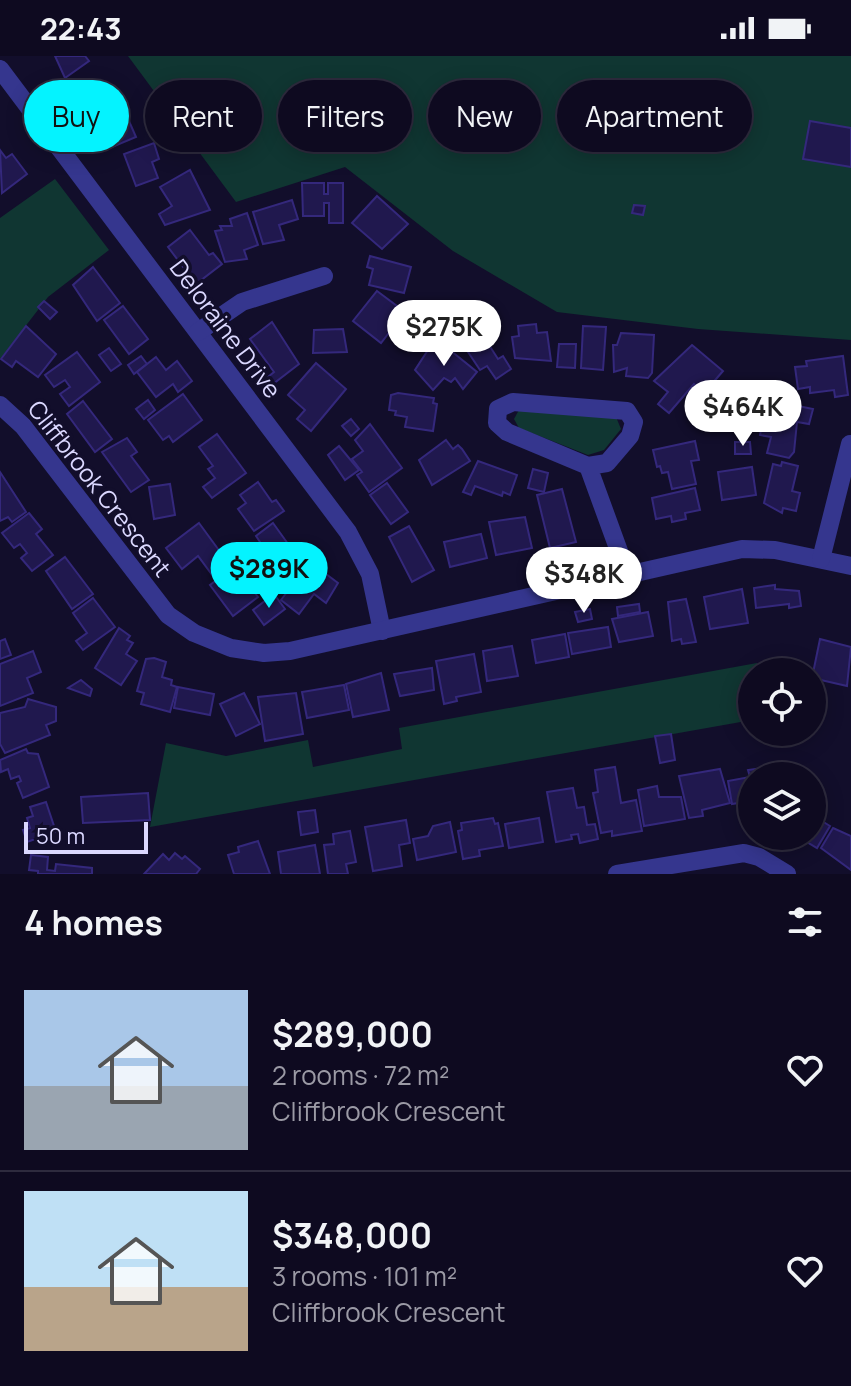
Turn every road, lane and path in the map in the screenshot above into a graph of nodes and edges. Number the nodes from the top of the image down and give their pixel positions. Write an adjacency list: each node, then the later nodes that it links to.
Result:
1 (0, 69): 3 (street, Deloraine Drive)
2 (324, 276): 3 (street)
3 (198, 332): 10 (street, Deloraine Drive)
4 (0, 405): 10 (street, Cliffbrook Crescent)
5 (850, 444): 7 (street)
6 (588, 466): 6 (street); 9 (street)
7 (821, 559): 8 (street, Cliffbrook Crescent); 9 (street, Cliffbrook Crescent)
8 (851, 566)
9 (627, 573): 10 (street, Cliffbrook Crescent)
10 (382, 631)
11 (617, 874): 12 (street)
12 (787, 874)

